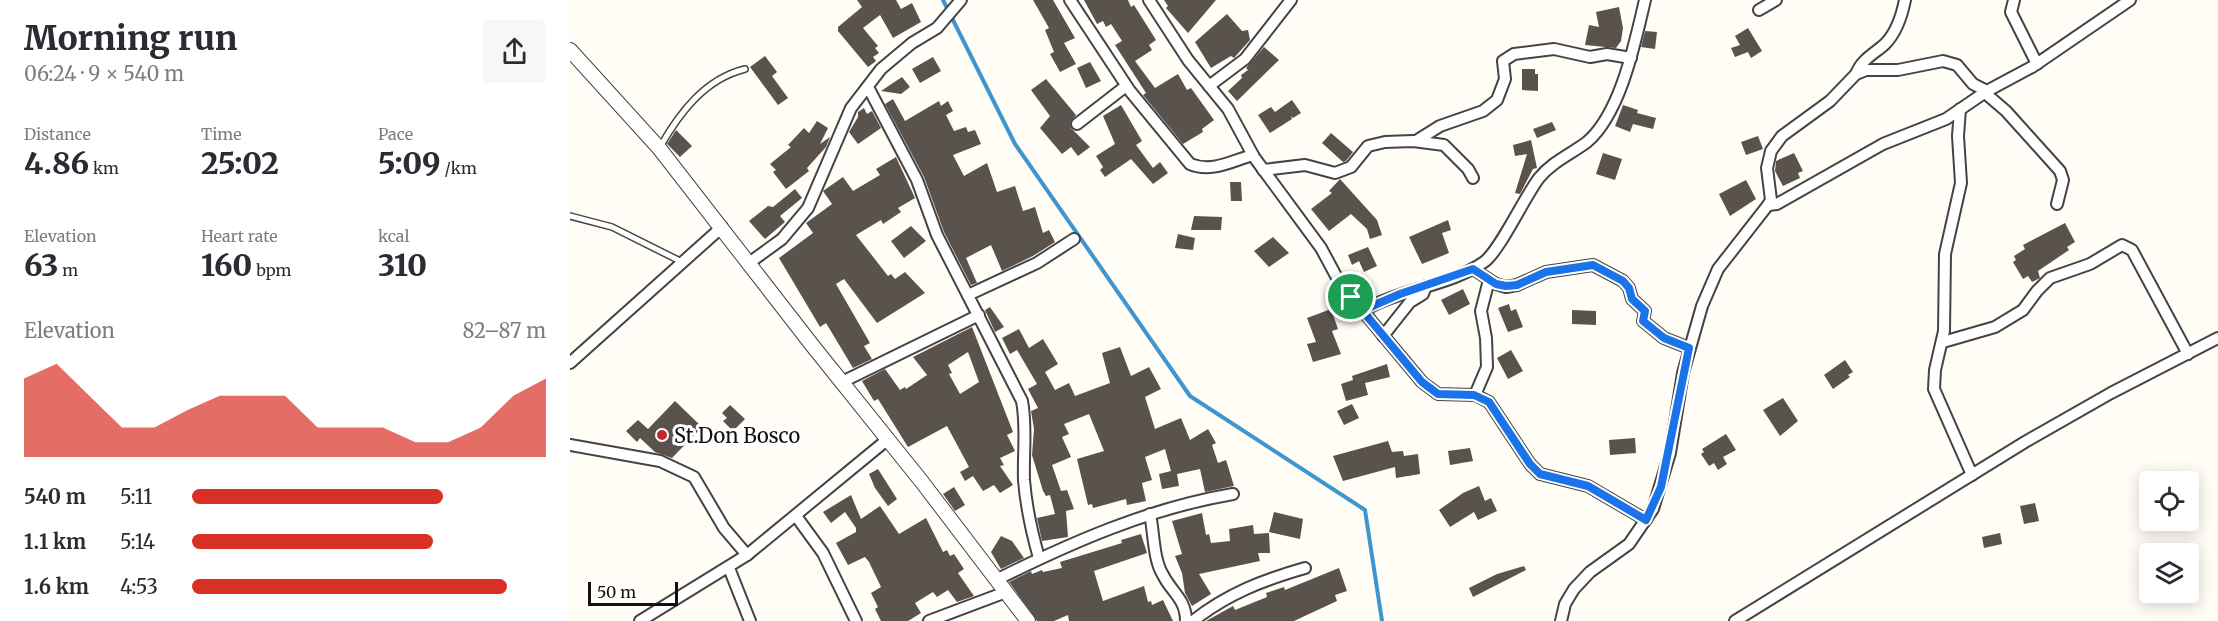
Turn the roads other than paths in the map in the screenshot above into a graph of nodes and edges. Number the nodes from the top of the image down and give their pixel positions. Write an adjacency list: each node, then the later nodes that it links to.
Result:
1 (961, 0): 18 (street)
2 (1070, 0): 16 (street)
3 (1149, 0): 17 (street)
4 (1291, 0): 17 (street)
5 (1645, 0): 12 (street)
6 (1776, 0): 10 (street)
7 (1905, 0): 15 (street)
8 (2014, 0): 13 (street)
9 (2130, 0): 13 (street)
10 (1759, 10)
11 (570, 50): 23 (street)
12 (1631, 58): 22 (street); 34 (street)
13 (2037, 64): 19 (street)
14 (745, 69): 23 (lane)
15 (1856, 75): 19 (street); 28 (street)
16 (1126, 86): 21 (street); 24 (street)
17 (1209, 86): 24 (street)
18 (868, 87): 33 (street); 37 (street)
19 (1986, 92): 20 (street); 27 (street)
20 (1960, 109): 28 (street); 42 (street)
21 (1077, 124)
22 (1416, 141): 25 (street); 26 (street)
23 (659, 148): 30 (street)
24 (1253, 155): 25 (street)
25 (1263, 170): 38 (street)
26 (1473, 178)
27 (2057, 204)
28 (1768, 206): 43 (street)
29 (570, 216): 32 (lane)
30 (722, 227): 32 (street); 33 (street)
31 (1074, 239): 37 (street)
32 (682, 262): 45 (street)
33 (749, 263): 46 (street)
34 (1473, 269): 35 (street); 36 (street)
35 (1489, 280): 43 (street); 47 (street)
36 (1426, 286): 38 (street); 40 (street)
37 (968, 295): 39 (street)
38 (1351, 297): 40 (street)
39 (979, 315): 46 (street); 56 (street)
40 (1383, 336): 47 (street)
41 (2218, 338): 44 (street)
42 (1943, 342): 44 (street); 50 (street)
43 (1689, 348): 54 (street)
44 (2188, 354): 50 (street)
45 (570, 363)
46 (842, 382): 48 (street)
47 (1474, 395): 54 (street)
48 (888, 439): 53 (street); 59 (street)
49 (570, 445): 55 (street)
50 (1972, 475): 69 (street)
51 (1233, 494): 52 (street)
52 (1150, 514): 56 (street); 66 (street)
53 (796, 516): 55 (street); 63 (street)
54 (1646, 520): 68 (street)
55 (747, 555): 57 (street)
56 (1039, 558): 59 (street)
57 (729, 568): 61 (street); 62 (street)
58 (1305, 568): 67 (street)
59 (996, 580): 60 (street)
60 (1005, 592): 64 (street); 65 (street)
61 (640, 621)
62 (750, 621)
63 (856, 621)
64 (929, 621)
65 (1028, 621)
66 (1186, 621)
67 (1193, 621)
68 (1561, 621)
69 (1735, 621)

